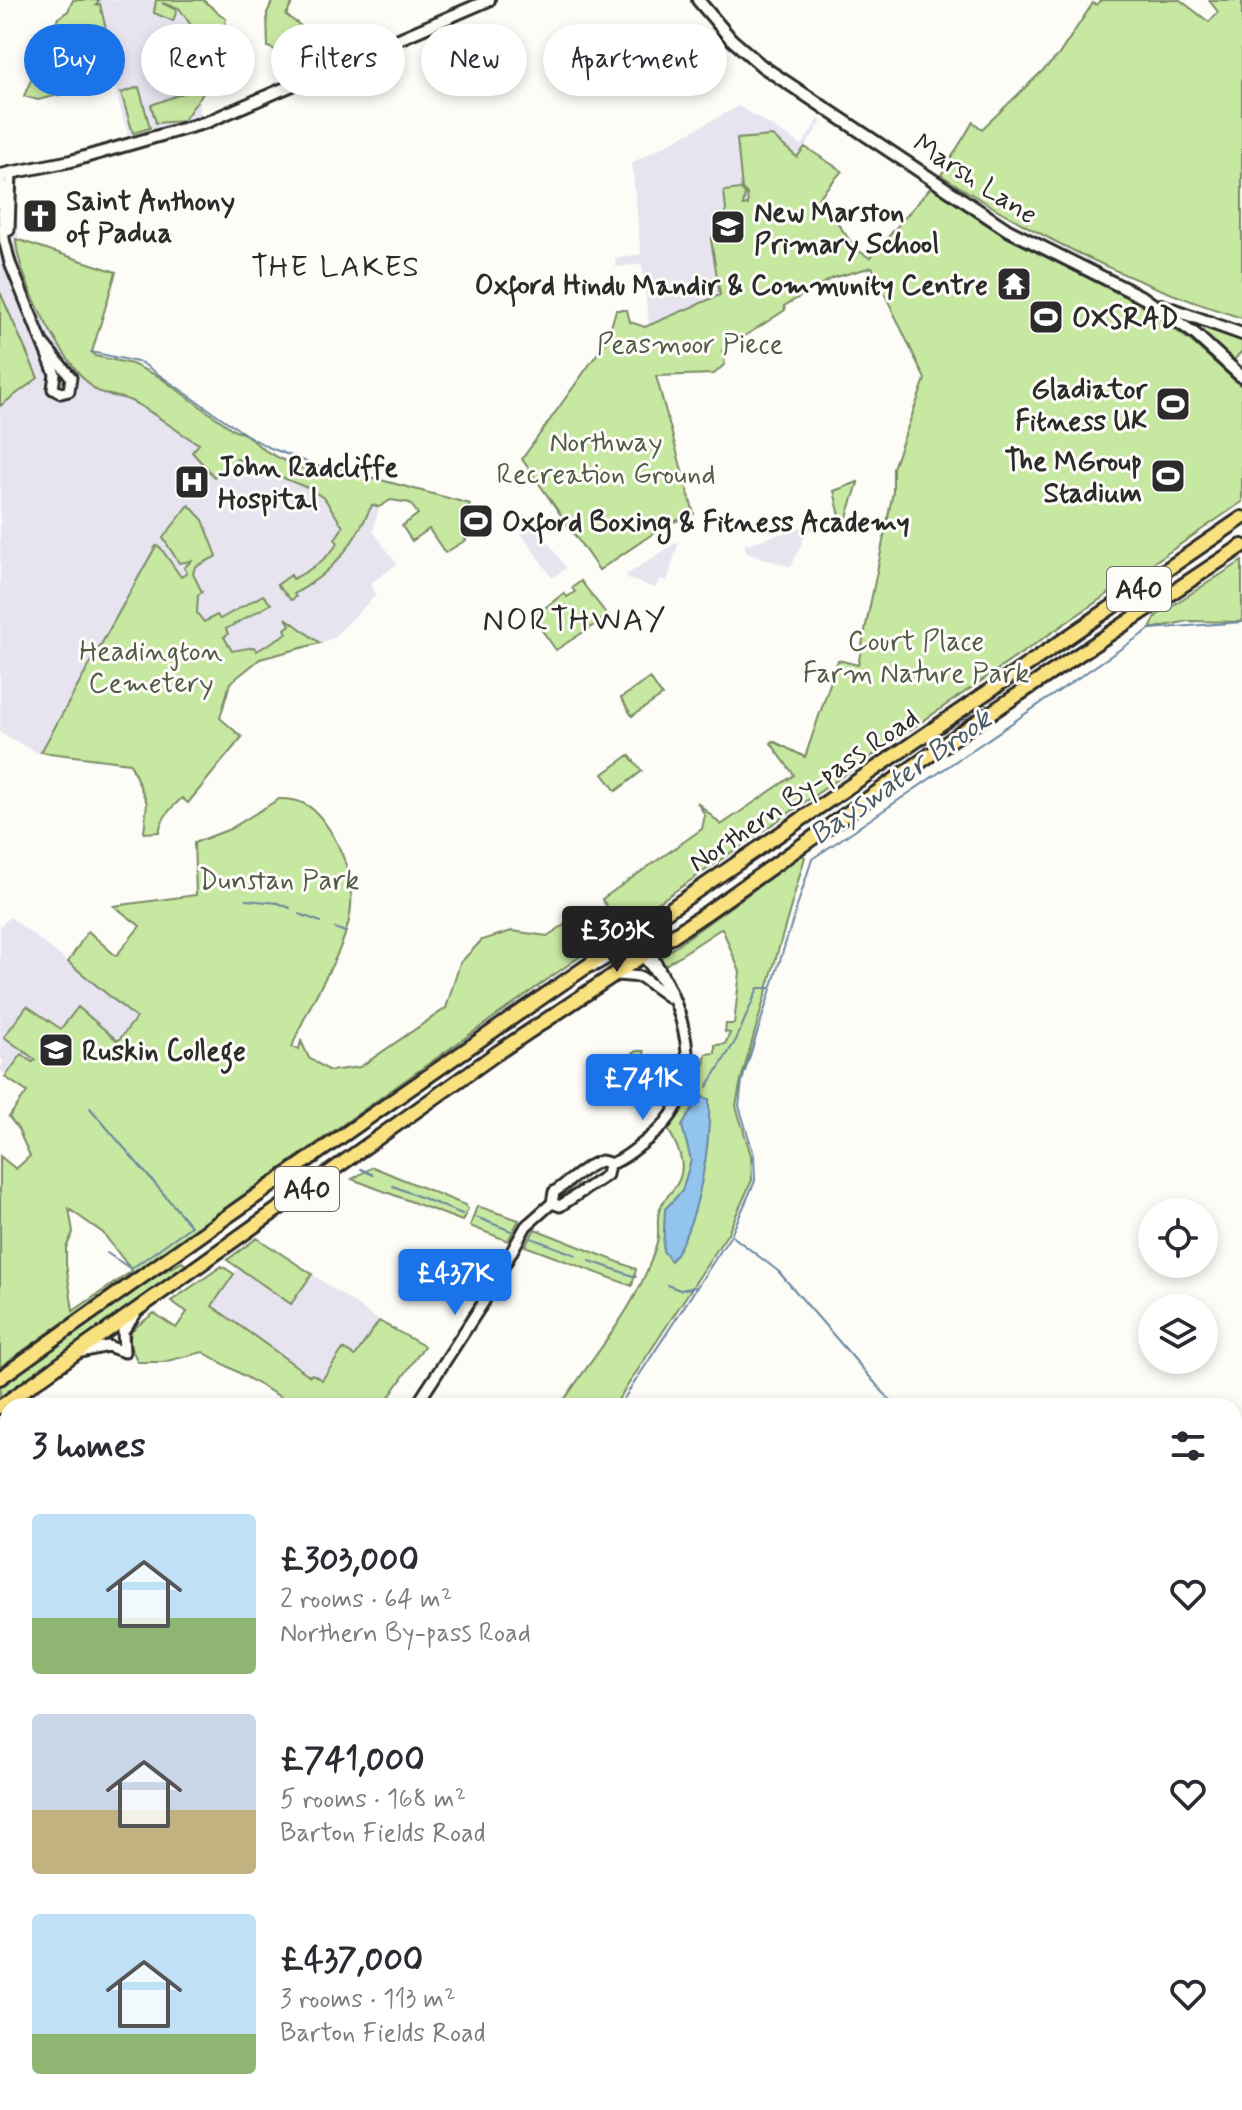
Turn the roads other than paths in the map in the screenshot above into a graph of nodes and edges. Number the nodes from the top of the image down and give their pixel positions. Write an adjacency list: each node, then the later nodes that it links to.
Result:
1 (489, 0): 3 (main road)
2 (698, 0): 4 (main road, Marsh Lane)
3 (5, 177): 8 (street)
4 (1144, 298): 5 (main road); 7 (main road, Marsh Lane)
5 (1242, 334)
6 (1242, 356): 7 (main road)
7 (1232, 366): 9 (main road, Marsh Lane)
8 (59, 373)
9 (1242, 377)
10 (1242, 518): 12 (highway, Northern By-pass Road / A40)
11 (1242, 546): 14 (highway, Northern By-pass Road / A40)
12 (641, 930): 13 (street); 15 (highway, Northern By-pass Road / A40)
13 (635, 945): 14 (street); 15 (street)
14 (646, 954): 16 (highway, Northern By-pass Road / A40); 17 (street)
15 (583, 971): 22 (highway, Northern By-pass Road / A40)
16 (617, 975): 17 (street); 20 (highway, Northern By-pass Road / A40)
17 (673, 1001): 18 (street)
18 (609, 1164): 19 (street); 19 (street)
19 (552, 1203): 24 (street)
20 (144, 1305): 21 (highway, Northern By-pass Road / A40); 21 (street)
21 (70, 1356): 23 (highway, Northern By-pass Road / A40)
22 (0, 1378)
23 (12, 1398)
24 (421, 1398)

